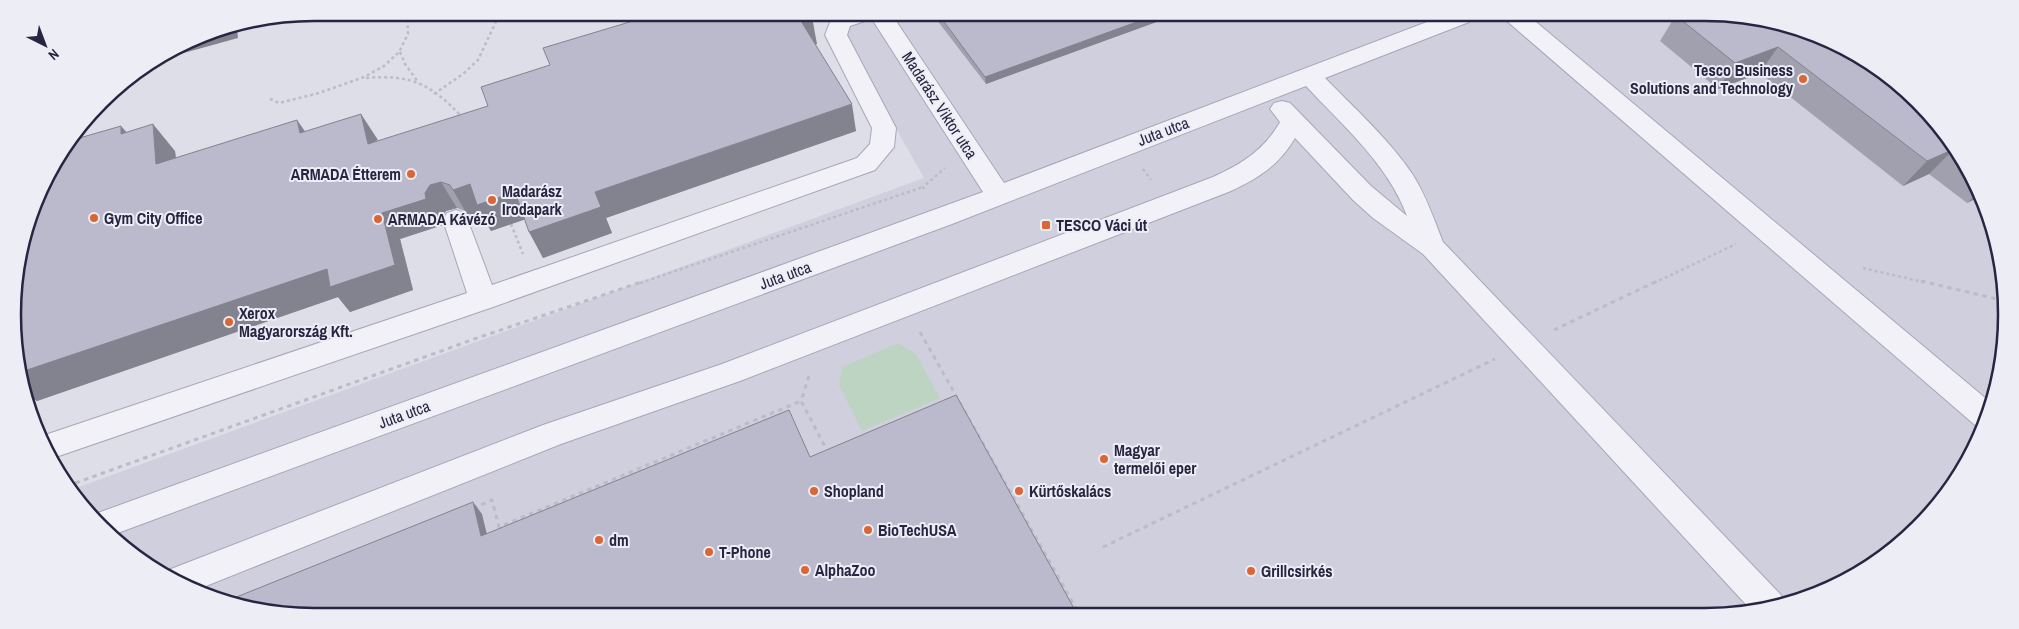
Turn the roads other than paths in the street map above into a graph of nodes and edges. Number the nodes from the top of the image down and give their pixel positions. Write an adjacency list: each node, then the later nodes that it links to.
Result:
1 (885, 21): 8 (street, Madarász Viktor utca)
2 (1451, 21): 5 (street, Juta utca)
3 (1521, 21): 12 (street)
4 (839, 22): 11 (street)
5 (1309, 75): 6 (street, Juta utca); 10 (street)
6 (1266, 91): 7 (street); 8 (street, Juta utca)
7 (1293, 121): 10 (street); 15 (street)
8 (998, 195): 14 (street, Juta utca)
9 (456, 220): 11 (street)
10 (1432, 247): 16 (street)
11 (484, 299): 13 (street)
12 (1980, 413)
13 (52, 445)
14 (108, 523)
15 (186, 578)
16 (1765, 601)

